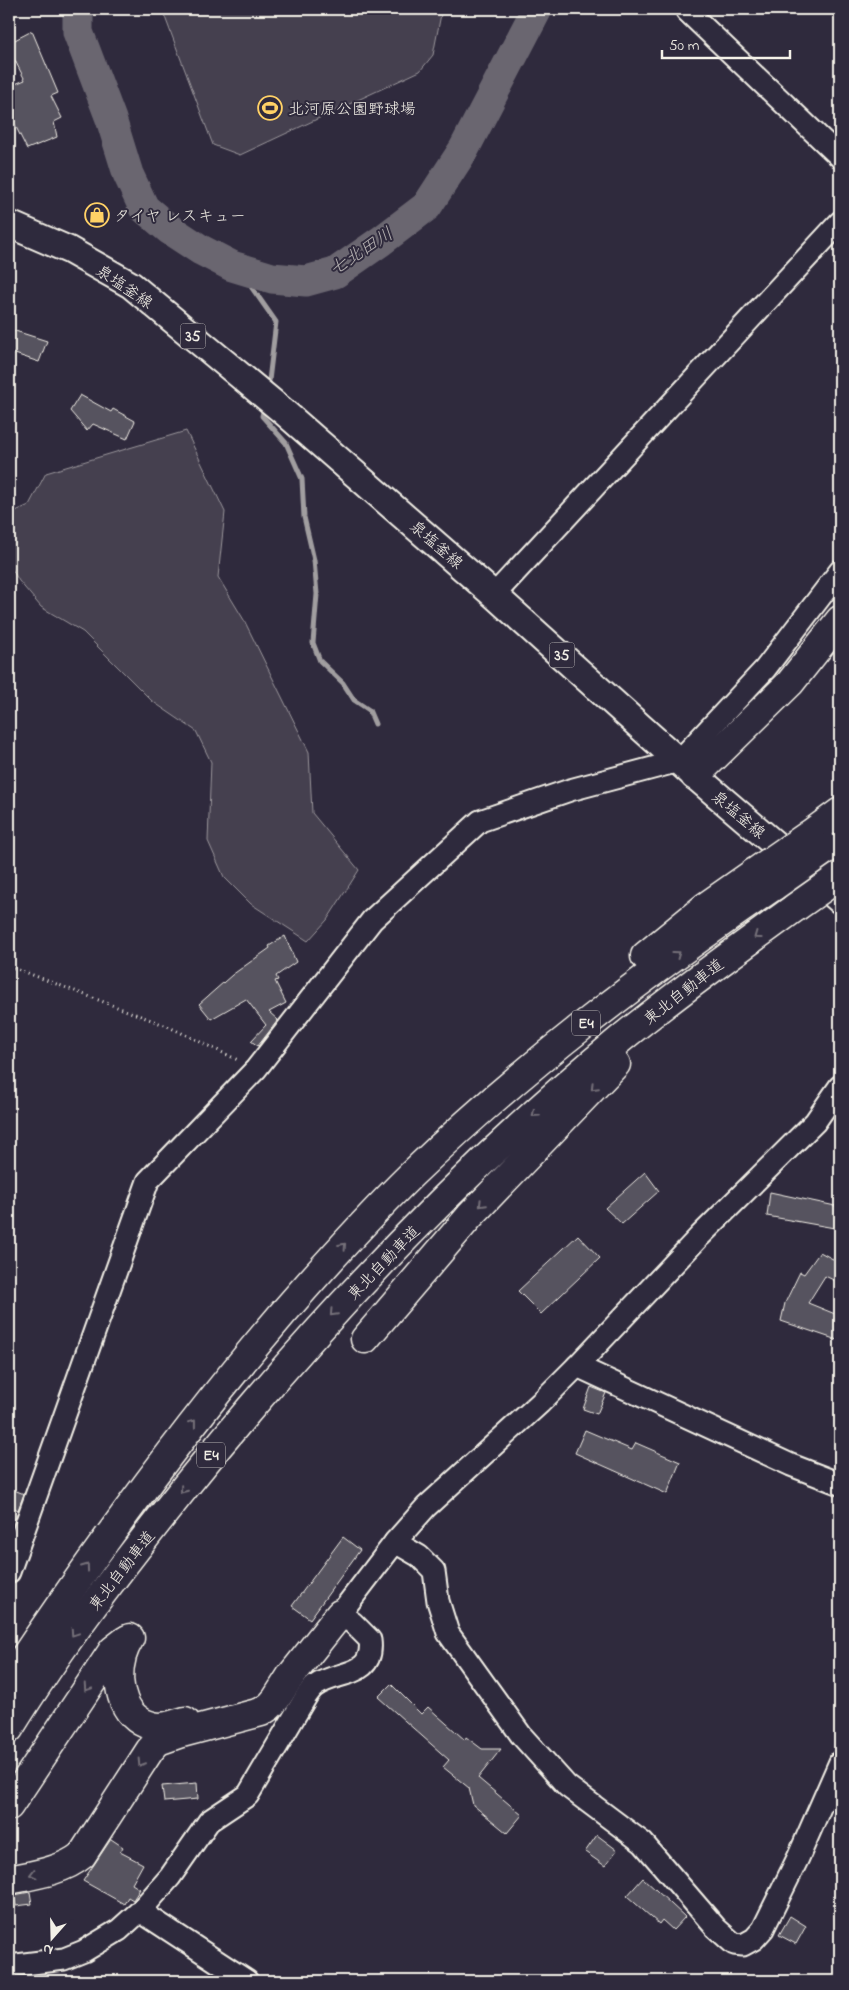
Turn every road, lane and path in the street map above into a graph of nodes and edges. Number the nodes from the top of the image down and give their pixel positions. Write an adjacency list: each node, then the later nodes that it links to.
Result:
1 (687, 11): 2 (street)
2 (840, 157)
3 (840, 222): 6 (street)
4 (9, 224): 6 (main road, 泉塩釜線 / 35)
5 (840, 571): 8 (street)
6 (494, 594): 8 (main road, 泉塩釜線 / 35)
7 (840, 620): 8 (highway)
8 (687, 768): 12 (main road, 泉塩釜線 / 35); 15 (street)
9 (840, 812): 10 (highway, 東北自動車道)
10 (826, 841): 25 (highway, 東北自動車道 / E4, one-way to 10, bridge)
11 (840, 876): 13 (highway, 東北自動車道 / E4, one-way to 13, bridge)
12 (840, 900)
13 (729, 956): 17 (highway, one-way to 17); 26 (highway, 東北自動車道 / E4, one-way to 26)
14 (9, 966): 15 (path)
15 (256, 1069): 20 (street)
16 (840, 1086): 18 (street)
17 (366, 1338)
18 (577, 1366): 19 (street); 21 (street)
19 (840, 1484)
20 (15, 1529): 22 (street)
21 (395, 1542): 23 (street); 27 (street)
22 (9, 1572)
23 (340, 1614): 24 (highway); 30 (street)
24 (290, 1677): 28 (highway, one-way to 28); 29 (highway, one-way to 29)
25 (9, 1680)
26 (9, 1729)
27 (840, 1762)
28 (9, 1806)
29 (9, 1880)
30 (140, 1911): 31 (street); 32 (street)
31 (9, 1966)
32 (247, 1981)

